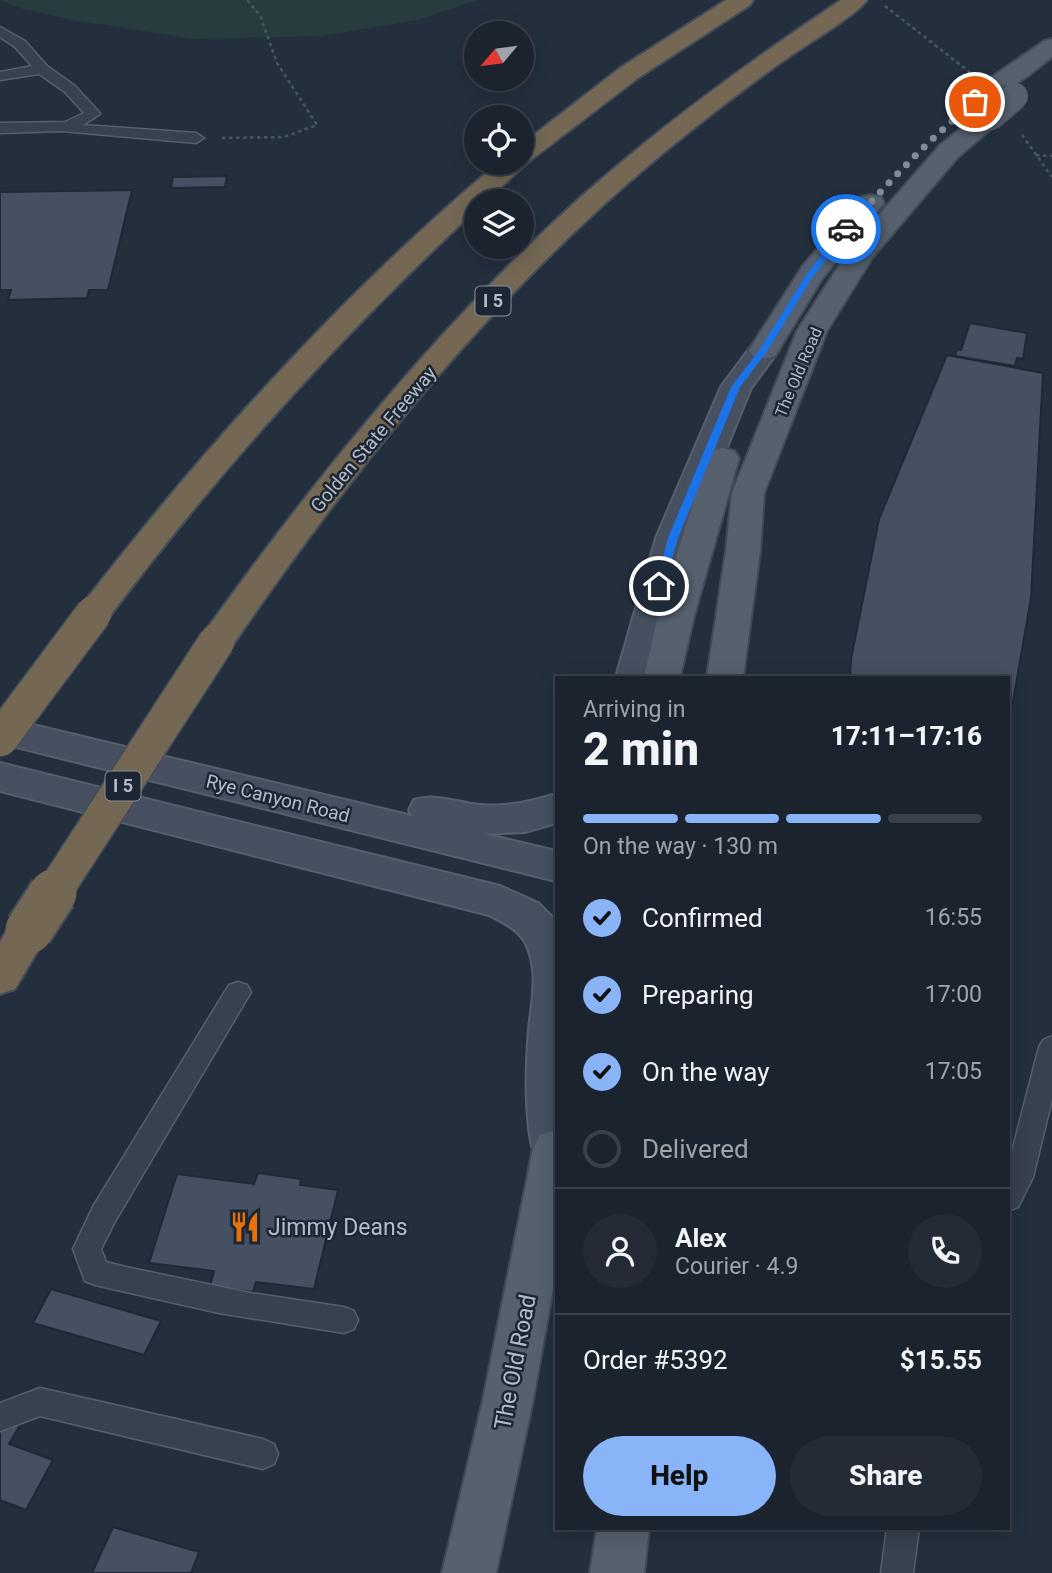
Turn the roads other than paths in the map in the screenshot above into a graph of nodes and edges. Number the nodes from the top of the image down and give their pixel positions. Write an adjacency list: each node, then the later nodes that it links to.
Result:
1 (741, 0): 14 (highway)
2 (856, 0): 29 (highway, Golden State Freeway / I 5, bridge)
3 (0, 31): 4 (lane)
4 (20, 44): 6 (lane)
5 (1052, 46): 9 (main road, The Old Road)
6 (42, 69): 8 (lane); 11 (lane)
7 (1052, 71): 9 (main road, The Old Road)
8 (0, 76)
9 (1008, 89): 10 (main road, The Old Road, bridge)
10 (982, 110): 16 (main road, The Old Road); 19 (main road, The Old Road)
11 (61, 127): 12 (lane); 13 (lane)
12 (0, 128)
13 (196, 138)
14 (534, 147)
15 (501, 175): 22 (highway, bridge)
16 (764, 350): 17 (main road); 18 (main road, The Old Road)
17 (634, 676)
18 (662, 676)
19 (725, 676)
20 (0, 722): 25 (main road)
21 (0, 730): 26 (main road, Rye Canyon Road)
22 (0, 739)
23 (0, 751): 27 (main road, Rye Canyon Road)
24 (0, 777): 28 (main road)
25 (555, 808)
26 (555, 866)
27 (555, 884)
28 (555, 969)
29 (0, 976)
30 (555, 984): 33 (main road)
31 (238, 992): 36 (lane)
32 (1052, 1047): 35 (lane)
33 (555, 1140)
34 (555, 1156): 41 (main road, The Old Road)
35 (1010, 1195)
36 (344, 1320)
37 (0, 1417): 38 (lane)
38 (263, 1454)
39 (623, 1530): 42 (main road)
40 (903, 1530): 43 (lane)
41 (470, 1573)
42 (617, 1573)
43 (897, 1573)

